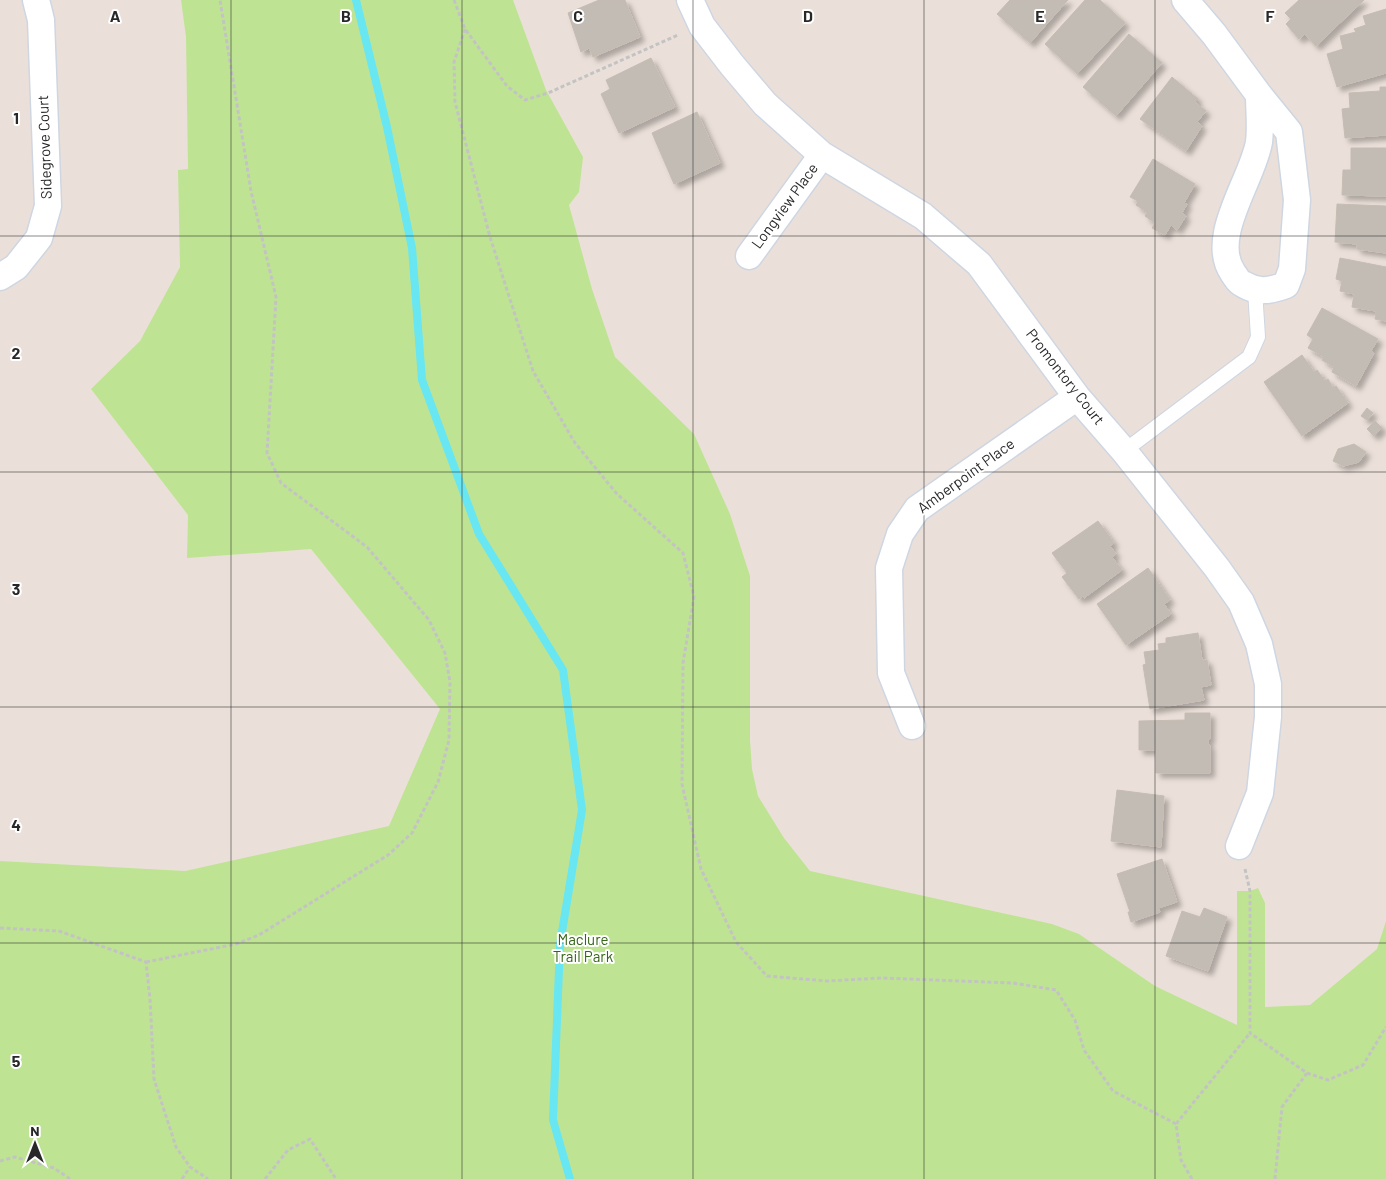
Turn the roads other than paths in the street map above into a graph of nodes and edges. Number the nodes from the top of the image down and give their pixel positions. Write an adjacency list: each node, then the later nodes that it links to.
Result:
1 (36, 0): 7 (street, Sidegrove Court)
2 (690, 0): 5 (street, Promontory Court)
3 (1185, 0): 4 (street)
4 (1259, 95): 8 (street); 8 (street)
5 (822, 155): 6 (street, Longview Place); 9 (street, Promontory Court)
6 (749, 256)
7 (0, 277)
8 (1255, 290): 10 (lane)
9 (1077, 397): 10 (street, Promontory Court); 11 (street, Amberpoint Place)
10 (1124, 451): 12 (street, Promontory Court)
11 (912, 726)
12 (1239, 846)

